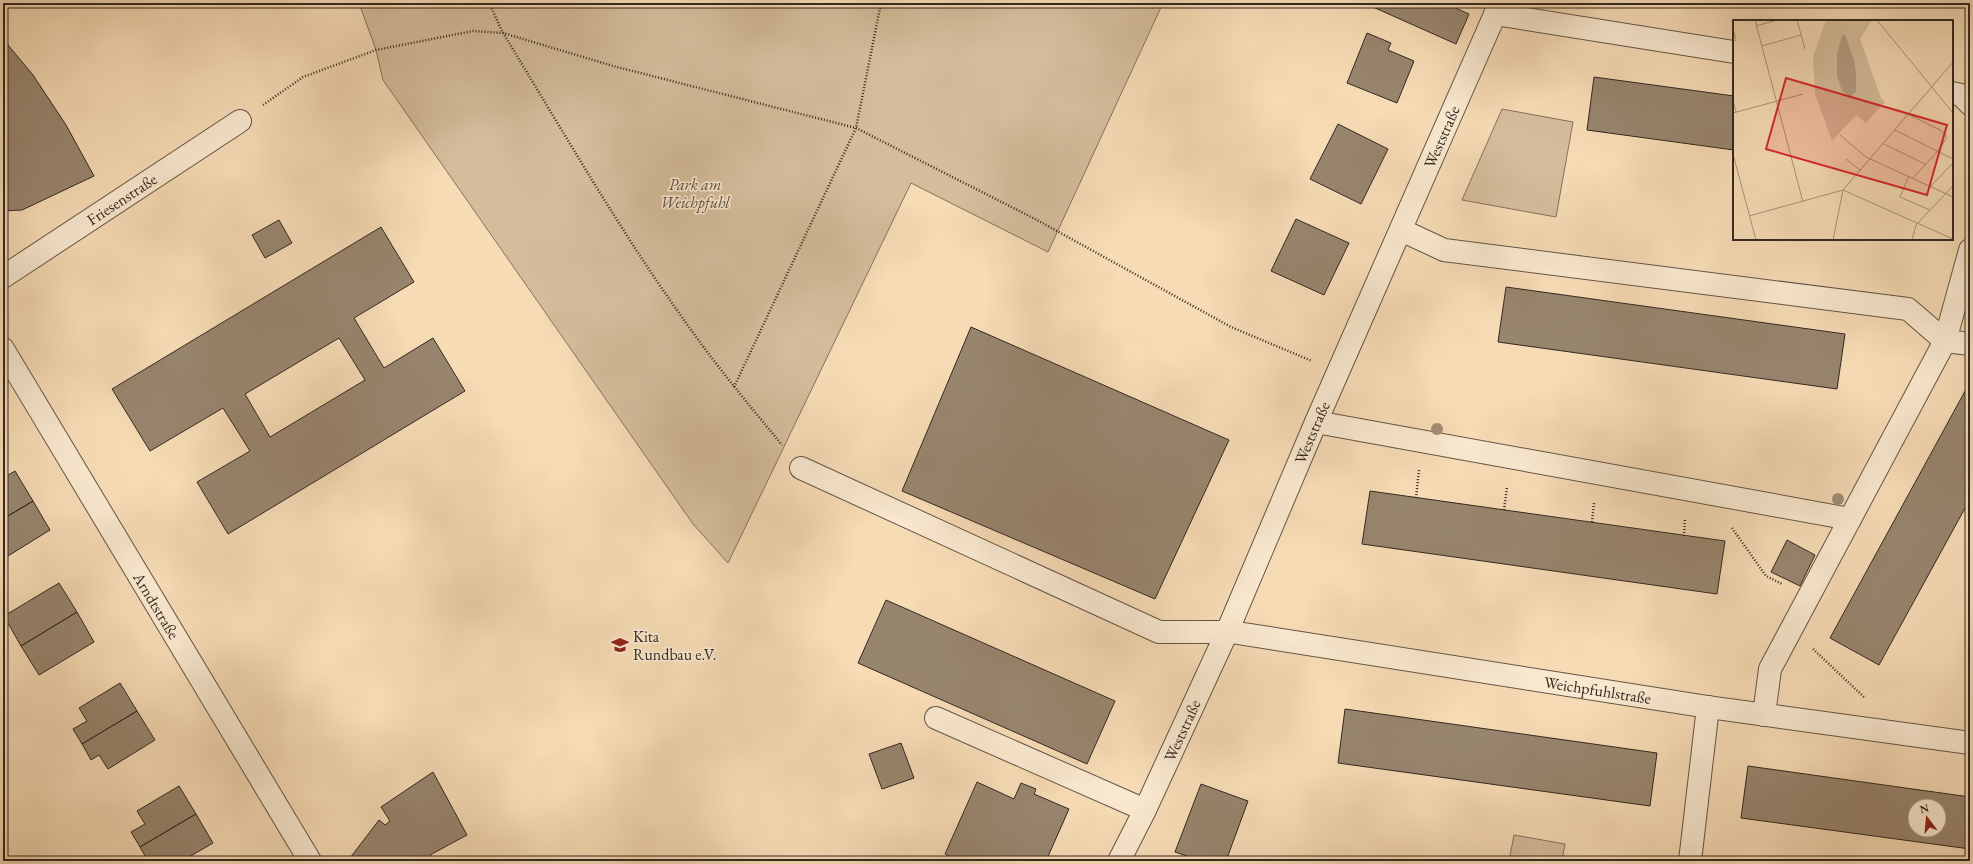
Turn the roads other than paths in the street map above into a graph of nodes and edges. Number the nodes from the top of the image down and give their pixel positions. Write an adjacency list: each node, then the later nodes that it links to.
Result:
1 (1498, 8): 2 (street); 6 (street, Weststraße)
2 (1733, 52)
3 (1953, 92): 4 (street)
4 (1970, 104)
5 (240, 121): 8 (street, Friesenstraße)
6 (1401, 230): 9 (street); 12 (street, Weststraße)
7 (1970, 250): 9 (street)
8 (3, 277)
9 (1945, 341): 10 (street); 14 (street)
10 (1970, 344)
11 (3, 349): 21 (street, Arndtstraße)
12 (1316, 422): 14 (street); 15 (street, Weststraße)
13 (801, 468): 15 (street, Weichpfuhlstraße)
14 (1850, 519): 17 (street)
15 (1226, 632): 16 (street, Weichpfuhlstraße); 20 (street, Weststraße)
16 (1708, 707): 17 (street, Weichpfuhlstraße); 23 (street)
17 (1764, 715): 19 (street, Weichpfuhlstraße)
18 (936, 718): 20 (street)
19 (1970, 742)
20 (1145, 810): 22 (street, Weststraße)
21 (310, 861)
22 (1119, 861)
23 (1690, 861)

